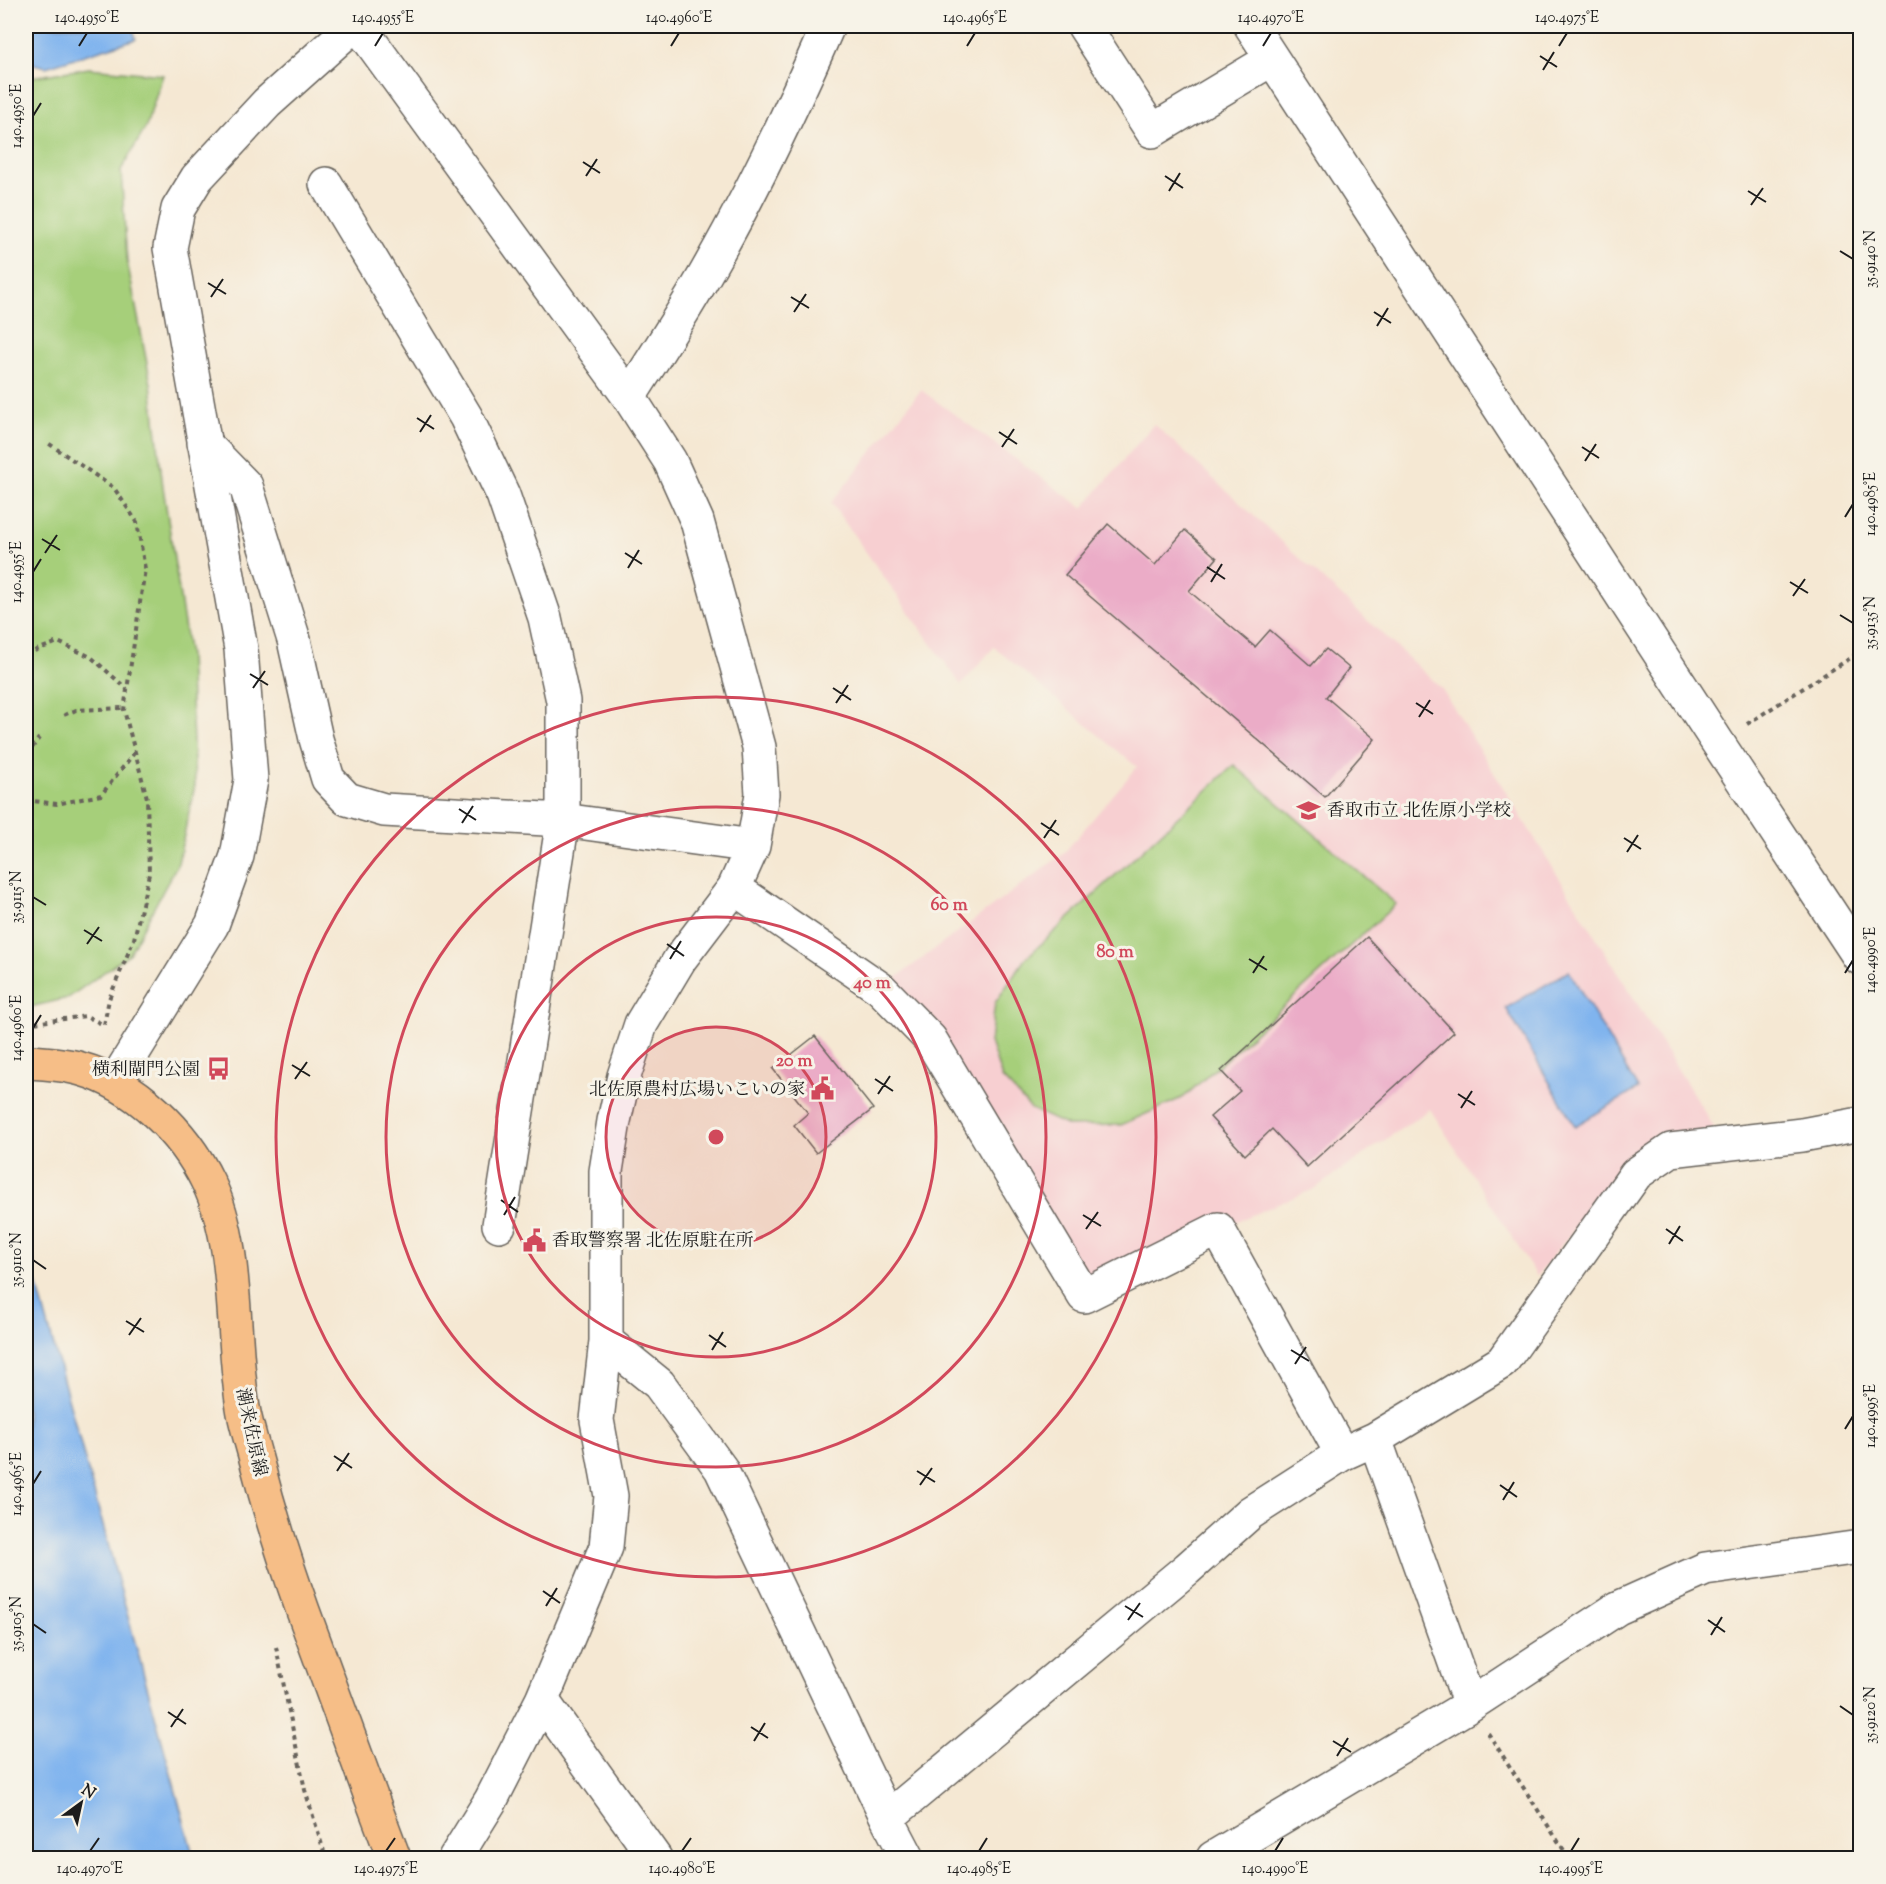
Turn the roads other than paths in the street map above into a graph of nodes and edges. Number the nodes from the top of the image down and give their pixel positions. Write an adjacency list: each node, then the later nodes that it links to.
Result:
1 (353, 26): 9 (street)
2 (359, 26): 8 (street)
3 (828, 26): 8 (street)
4 (1084, 26): 6 (street)
5 (1251, 26): 6 (street)
6 (1272, 59): 13 (street)
7 (326, 184): 10 (street)
8 (629, 397): 11 (street)
9 (204, 444): 10 (street); 15 (street)
10 (563, 820): 11 (street); 17 (street)
11 (753, 846): 12 (street)
12 (734, 888): 18 (street); 20 (street)
13 (1860, 958)
14 (26, 1062): 15 (main road, 潮来佐原線)
15 (115, 1082): 25 (main road, 潮来佐原線)
16 (1860, 1124): 19 (street)
17 (499, 1225)
18 (606, 1341): 22 (street); 24 (street)
19 (1375, 1439): 20 (street); 23 (street)
20 (1342, 1454): 24 (street)
21 (1860, 1547): 23 (street)
22 (542, 1700): 26 (street); 27 (street)
23 (1470, 1705): 29 (street)
24 (887, 1818): 28 (street)
25 (394, 1858)
26 (455, 1858)
27 (655, 1858)
28 (908, 1858)
29 (1213, 1858)

